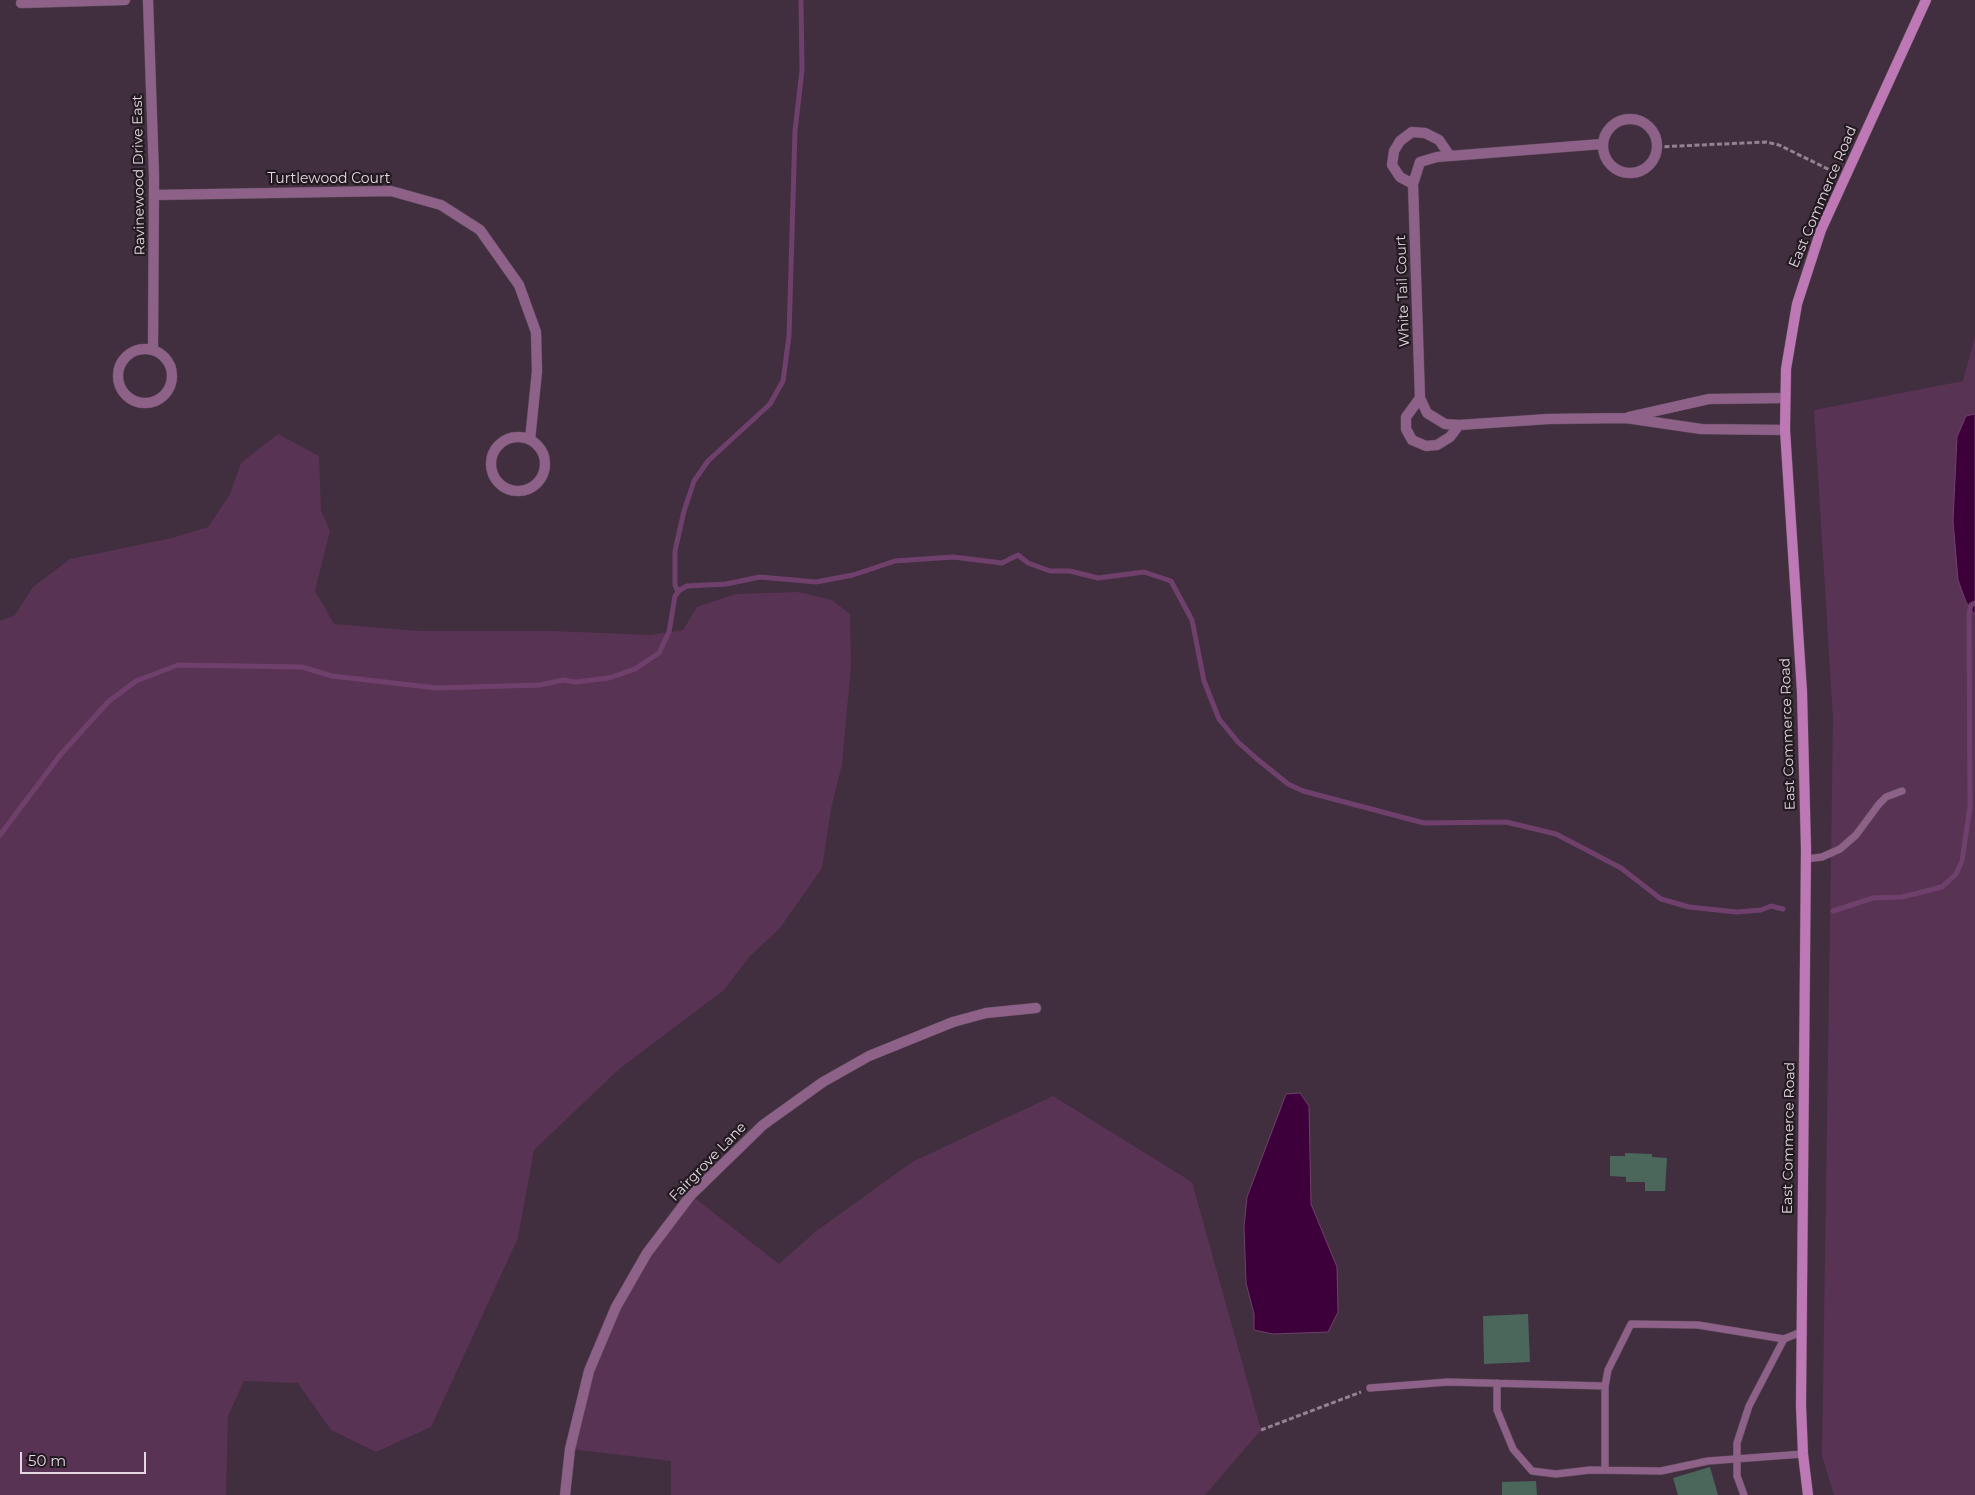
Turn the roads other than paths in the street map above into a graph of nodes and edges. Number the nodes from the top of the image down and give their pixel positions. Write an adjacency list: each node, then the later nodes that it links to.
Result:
1 (125, 0): 4 (street)
2 (148, 0): 8 (street, Ravinewood Drive East)
3 (1926, 0): 11 (main road, East Commerce Road)
4 (21, 3)
5 (1602, 144): 5 (street); 6 (street, White Tail Court)
6 (1450, 156): 7 (street, White Tail Court); 7 (street)
7 (1413, 184): 10 (street, White Tail Court)
8 (154, 195): 9 (street, Ravinewood Drive East); 15 (street, Turtlewood Court)
9 (153, 350): 9 (street)
10 (1420, 398): 13 (street); 13 (street)
11 (1785, 398): 12 (street); 14 (main road, East Commerce Road)
12 (1626, 418): 13 (street); 14 (street)
13 (1459, 425)
14 (1785, 430): 17 (main road, East Commerce Road)
15 (530, 440): 15 (street)
16 (1902, 791): 17 (lane)
17 (1806, 859): 19 (main road, East Commerce Road)
18 (1036, 1008): 27 (street, Fairgrove Lane)
19 (1801, 1332): 20 (lane); 24 (main road, East Commerce Road)
20 (1784, 1339): 22 (lane); 25 (lane)
21 (1497, 1383): 22 (lane); 23 (lane); 26 (lane)
22 (1605, 1386): 26 (lane)
23 (1370, 1388)
24 (1803, 1454): 25 (lane); 29 (main road, East Commerce Road)
25 (1737, 1460): 26 (lane); 28 (lane)
26 (1605, 1470)
27 (565, 1495)
28 (1744, 1495)
29 (1808, 1495)

